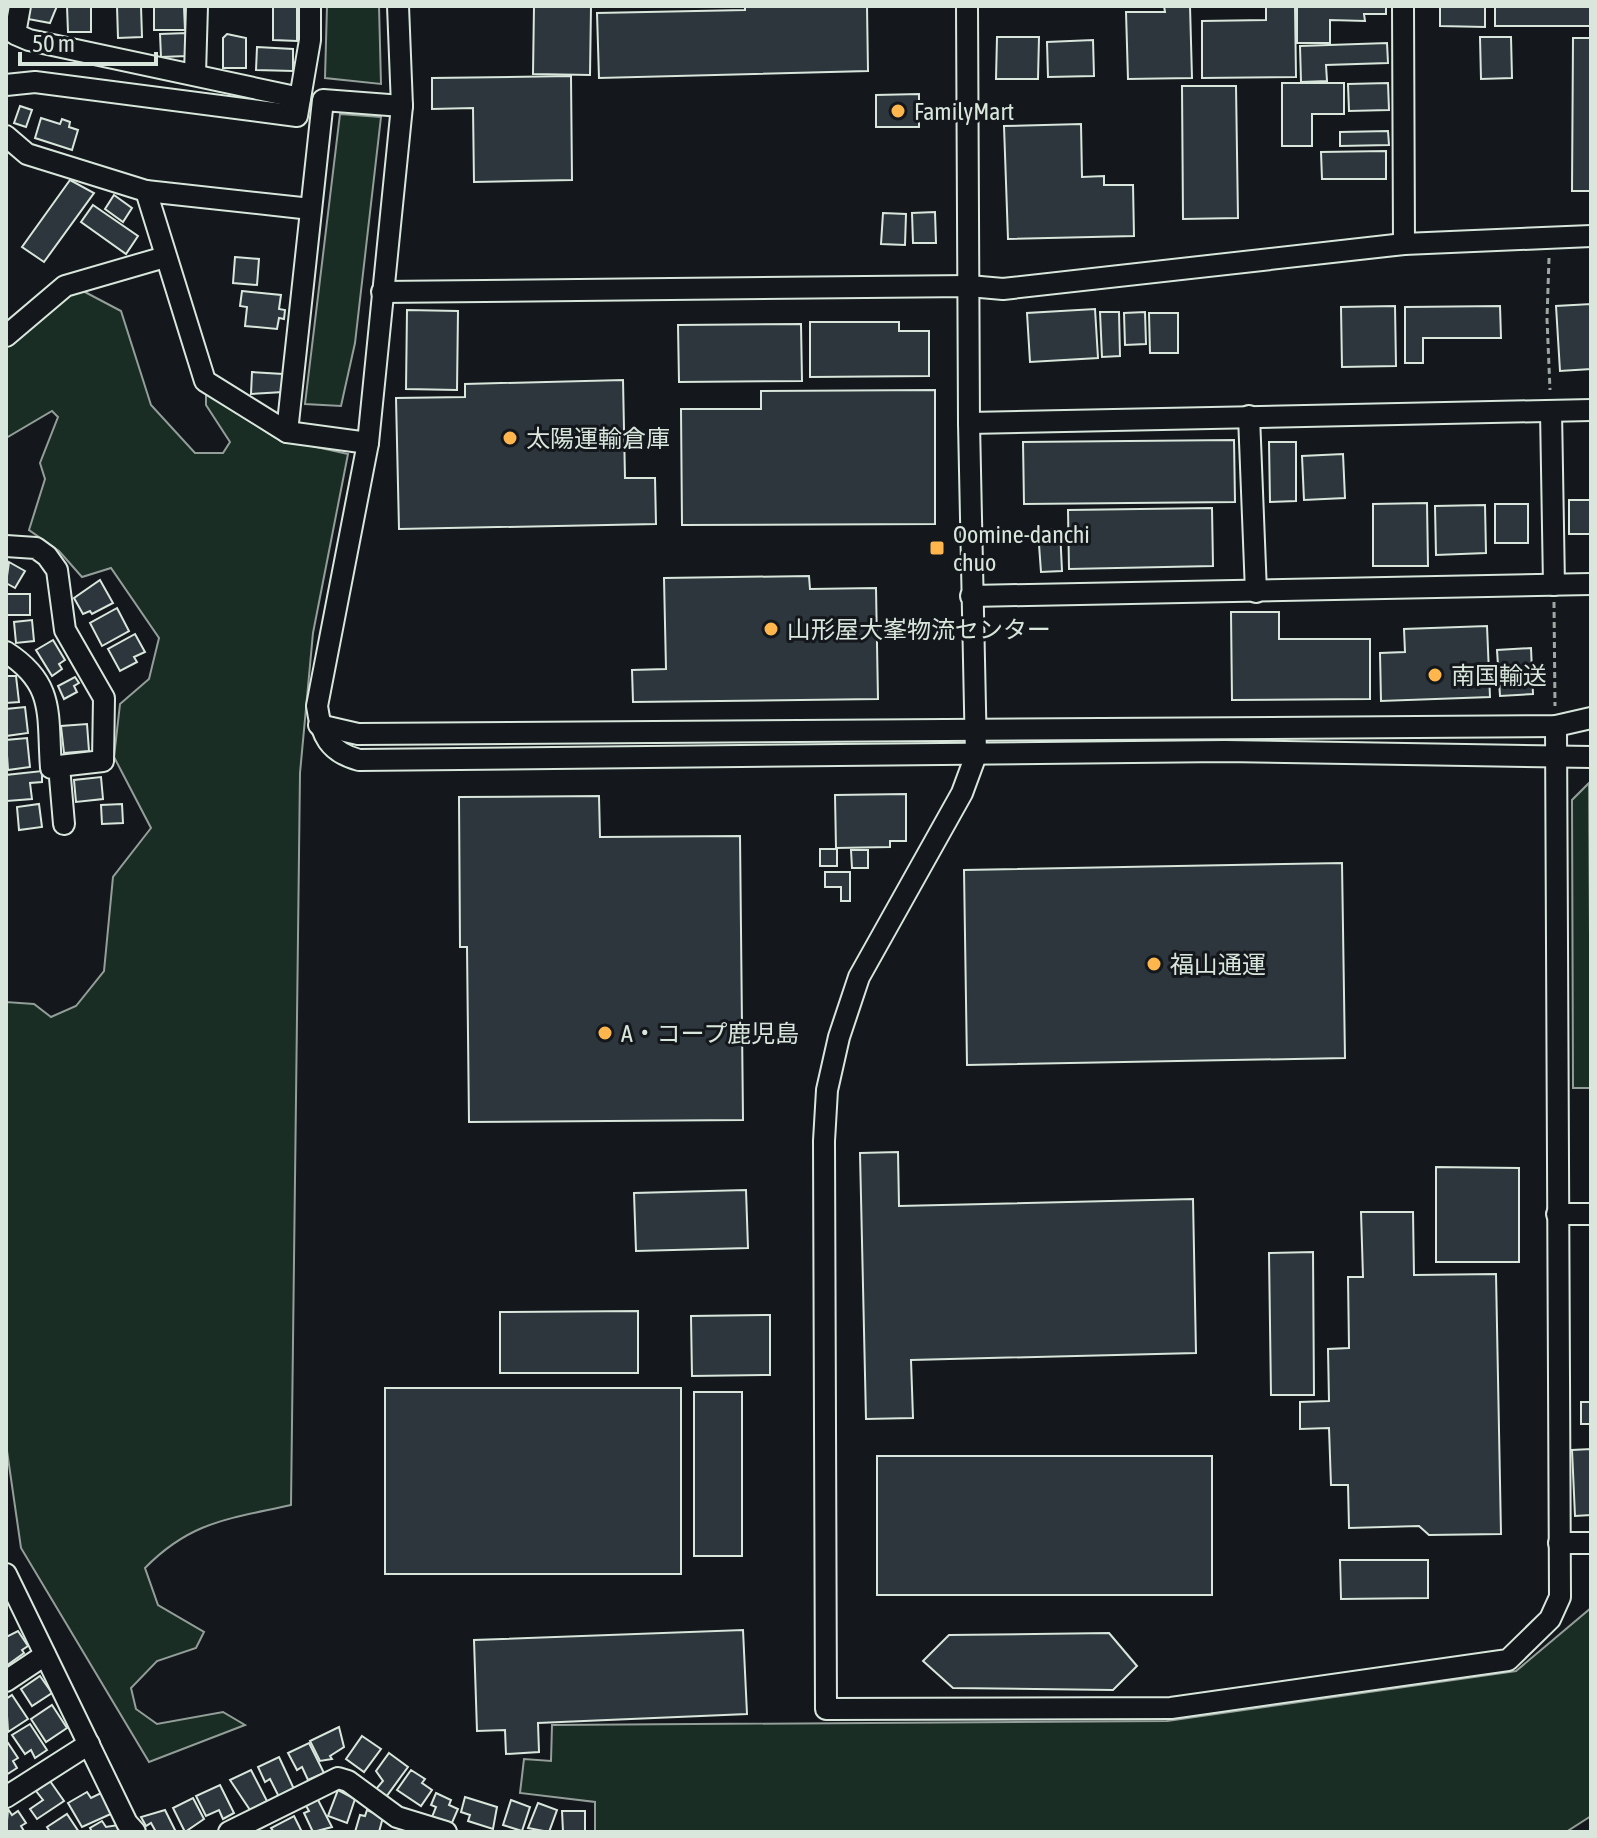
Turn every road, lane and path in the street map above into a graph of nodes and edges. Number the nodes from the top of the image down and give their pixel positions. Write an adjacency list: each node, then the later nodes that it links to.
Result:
1 (20, 6): 7 (street)
2 (197, 6): 7 (street)
3 (310, 6): 9 (street)
4 (398, 6): 10 (street)
5 (967, 6): 18 (street)
6 (1403, 6): 16 (street)
7 (195, 74): 9 (street)
8 (6, 85): 9 (street)
9 (300, 98)
10 (402, 106): 13 (street); 19 (street)
11 (6, 136): 12 (street)
12 (146, 191): 13 (street); 17 (street)
13 (311, 209): 25 (street)
14 (1591, 236): 15 (street)
15 (1550, 238): 16 (street); 22 (path)
16 (1404, 244): 18 (street)
17 (165, 257): 20 (street); 25 (street)
18 (969, 286): 19 (street); 24 (street)
19 (382, 292): 26 (street)
20 (6, 336)
21 (1591, 410): 22 (street)
22 (1551, 411): 23 (street); 29 (street)
23 (1249, 416): 24 (street); 30 (street)
24 (969, 423): 31 (street)
25 (287, 432): 26 (street)
26 (368, 443): 34 (street)
27 (6, 546): 40 (street)
28 (1591, 584): 29 (street)
29 (1554, 585): 30 (street); 35 (path)
30 (1256, 592): 31 (street)
31 (971, 596): 36 (street)
32 (6, 652): 40 (street)
33 (1591, 718): 35 (street)
34 (319, 725): 36 (street); 37 (street)
35 (1556, 726): 36 (street); 38 (street)
36 (974, 731): 37 (street)
37 (976, 755): 38 (street); 44 (street)
38 (1555, 757): 39 (street); 42 (street)
39 (1591, 757)
40 (59, 766): 41 (street)
41 (64, 824)
42 (1557, 1214): 43 (street); 44 (street)
43 (1591, 1214)
44 (1559, 1543): 45 (street)
45 (1591, 1543)
46 (6, 1574): 47 (street)
47 (45, 1655): 48 (street); 49 (street)
48 (6, 1681)
49 (89, 1744): 50 (street); 51 (street)
50 (6, 1797)
51 (135, 1832)
52 (229, 1832): 53 (street)
53 (446, 1832)

